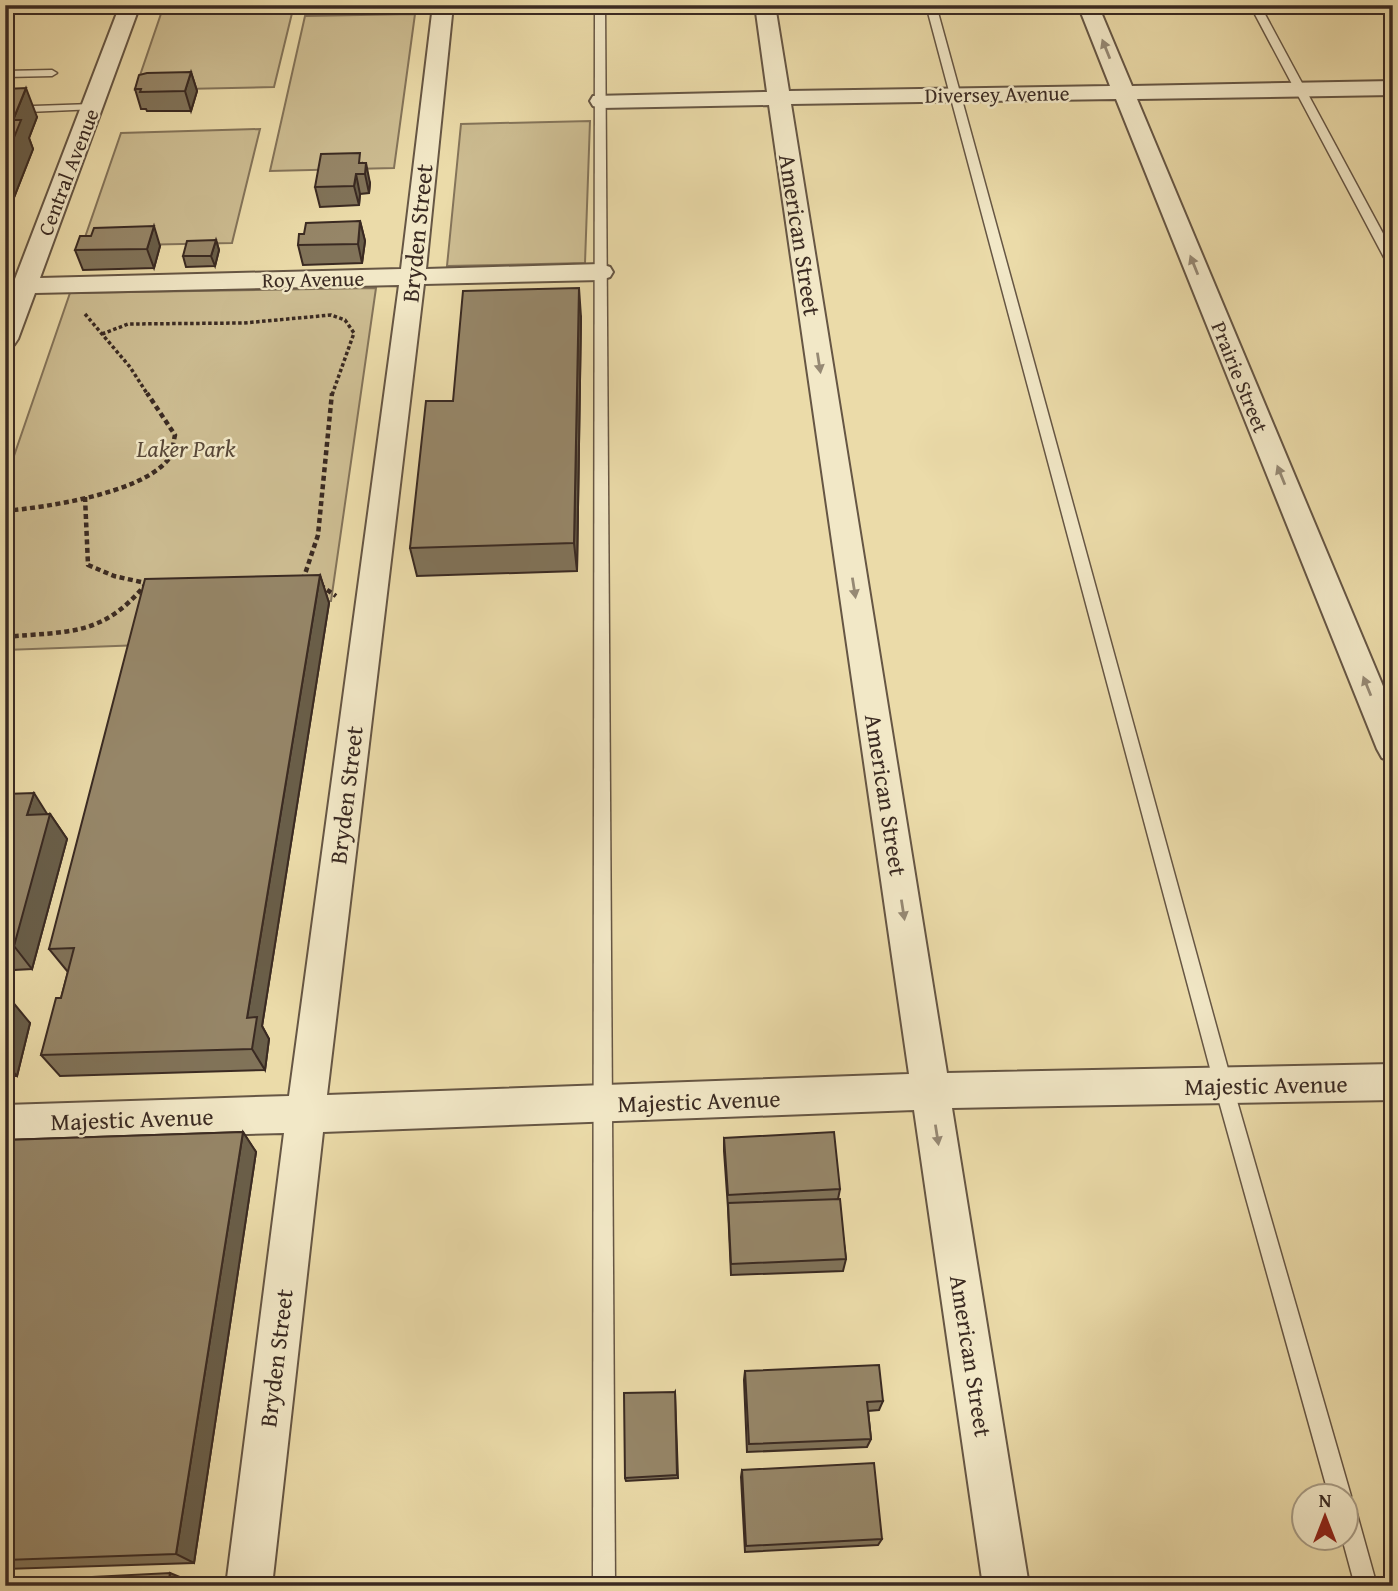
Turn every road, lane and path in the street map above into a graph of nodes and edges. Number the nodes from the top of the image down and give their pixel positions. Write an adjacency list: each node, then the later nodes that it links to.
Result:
1 (130, 5): 16 (street, Central Avenue)
2 (443, 5): 20 (street, Bryden Street)
3 (600, 5): 15 (lane)
4 (765, 5): 14 (street, American Street)
5 (931, 5): 13 (lane)
6 (1088, 5): 12 (street, Prairie Street, one-way to 6)
7 (1255, 5): 11 (lane)
8 (52, 73): 9 (lane)
9 (5, 74)
10 (1393, 88): 11 (street, Diversey Avenue)
11 (1300, 89): 12 (street, Diversey Avenue); 18 (lane)
12 (1124, 92): 13 (street, Diversey Avenue); 33 (street, Prairie Street, one-way to 12)
13 (957, 94): 14 (street, Diversey Avenue); 35 (lane)
14 (779, 97): 15 (street, Diversey Avenue); 36 (street, American Street, one-way to 36)
15 (601, 101): 19 (lane)
16 (92, 107): 17 (lane); 21 (street, Central Avenue)
17 (5, 110)
18 (1393, 263)
19 (601, 272): 20 (street, Roy Avenue); 37 (lane)
20 (413, 276): 21 (street, Roy Avenue); 38 (street, Bryden Street)
21 (25, 286): 24 (street, Central Avenue)
22 (80, 309): 23 (path)
23 (102, 334): 25 (path); 27 (path)
24 (5, 339)
25 (85, 497): 26 (path); 28 (path)
26 (5, 511)
27 (306, 573): 29 (path); 31 (path)
28 (147, 583): 30 (path); 32 (path)
29 (301, 584)
30 (160, 585)
31 (341, 598)
32 (5, 637)
33 (1393, 749)
34 (1393, 1082): 35 (street, Majestic Avenue)
35 (1224, 1087): 36 (street, Majestic Avenue); 40 (lane)
36 (931, 1091): 37 (street, Majestic Avenue); 44 (street, American Street, one-way to 44)
37 (603, 1105): 38 (street, Majestic Avenue); 43 (lane)
38 (305, 1114): 39 (street, Majestic Avenue); 42 (street, Bryden Street)
39 (5, 1123)
40 (1336, 1482)
41 (1357, 1552): 45 (lane)
42 (249, 1586)
43 (604, 1586)
44 (1006, 1586)
45 (1366, 1586)

